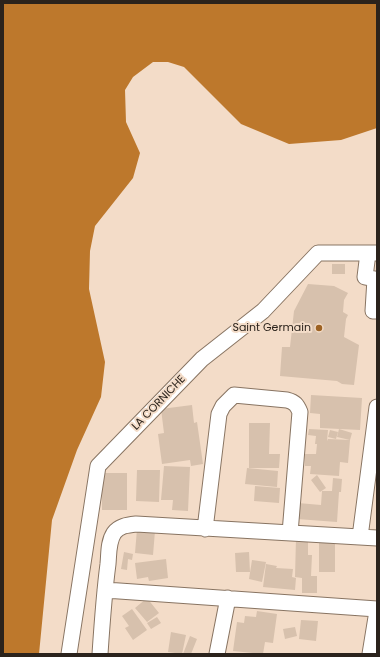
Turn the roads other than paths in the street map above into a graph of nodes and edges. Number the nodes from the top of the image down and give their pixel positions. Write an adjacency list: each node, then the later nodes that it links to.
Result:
1 (373, 253): 2 (street); 11 (street, LA CORNICHE)
2 (377, 311)
3 (377, 407): 6 (street)
4 (205, 528): 5 (street); 5 (street); 8 (street)
5 (290, 533): 6 (street)
6 (360, 537): 7 (street)
7 (377, 538)
8 (105, 590): 9 (street); 12 (street)
9 (228, 598): 10 (street); 13 (street)
10 (377, 610): 14 (street)
11 (69, 654)
12 (100, 654)
13 (217, 654)
14 (370, 654)

